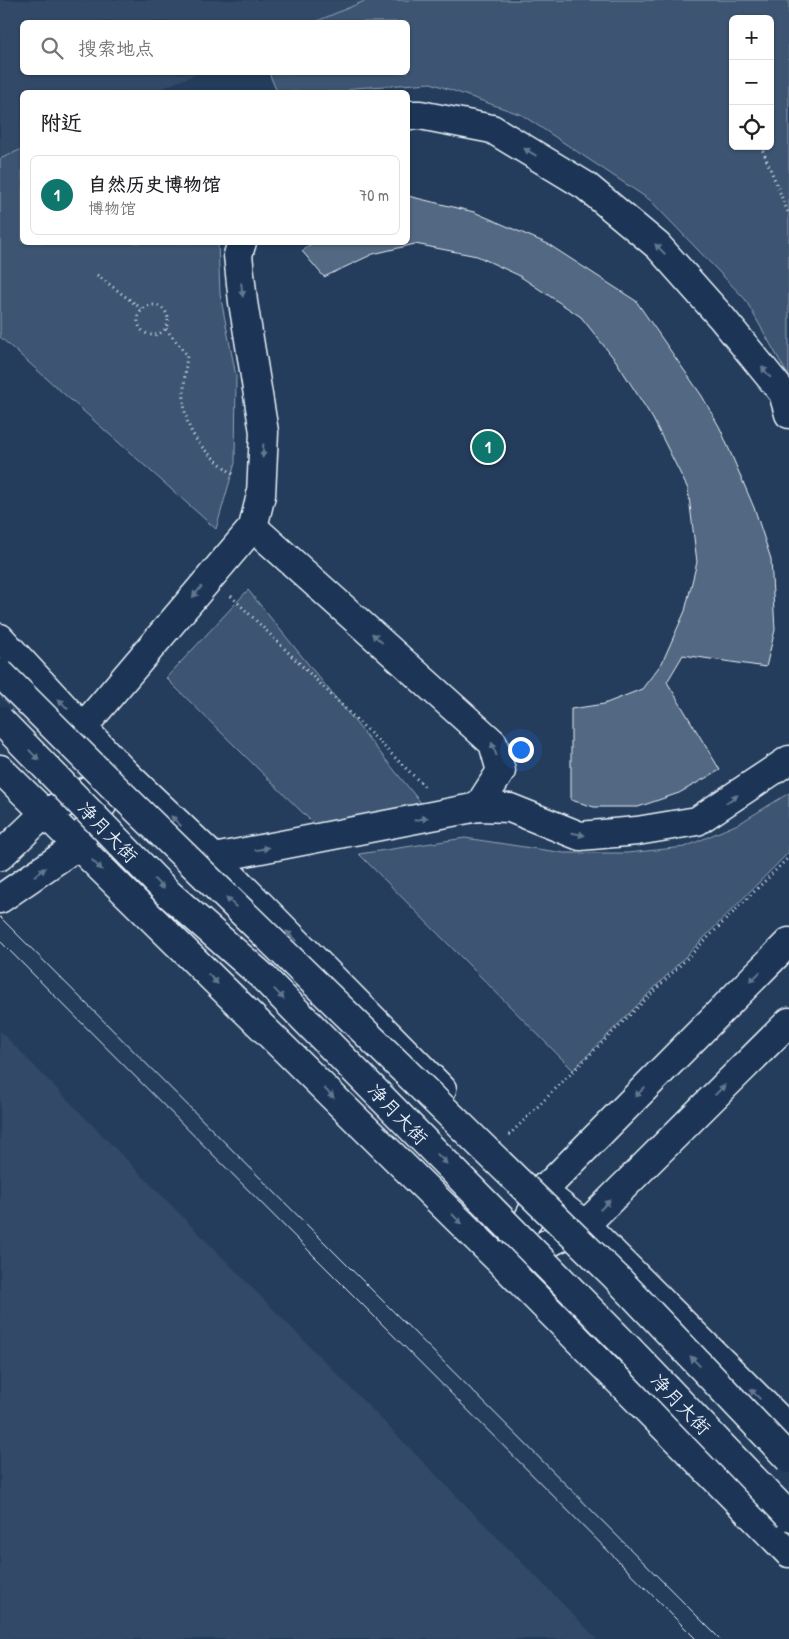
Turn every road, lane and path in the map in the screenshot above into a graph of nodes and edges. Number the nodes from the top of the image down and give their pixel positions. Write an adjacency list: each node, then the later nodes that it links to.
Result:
1 (410, 115): 8 (main road, one-way to 1)
2 (763, 150): 3 (path)
3 (789, 215)
4 (241, 245): 9 (main road, one-way to 9)
5 (97, 275): 6 (path)
6 (142, 309): 7 (path); 7 (path)
7 (166, 328): 9 (path)
8 (787, 400)
9 (261, 495): 10 (main road)
10 (253, 527): 11 (main road); 19 (main road, one-way to 10)
11 (210, 576): 15 (main road, one-way to 15); 20 (path)
12 (0, 638): 15 (main road, one-way to 12)
13 (0, 673): 34 (main road, 净月大街, one-way to 13, bridge)
14 (0, 720): 35 (main road, 净月大街, one-way to 35, bridge)
15 (84, 726): 18 (main road)
16 (789, 760): 19 (main road, one-way to 16)
17 (0, 769): 21 (main road, 净月大街)
18 (123, 771): 21 (main road); 22 (main road); 25 (main road, one-way to 18)
19 (478, 807): 20 (main road)
20 (452, 813): 25 (main road, one-way to 20)
21 (44, 814): 22 (main road, 净月大街); 23 (main road)
22 (77, 846): 26 (main road, one-way to 22); 32 (main road, 净月大街, one-way to 32)
23 (0, 856)
24 (789, 857): 29 (path)
25 (214, 858): 29 (main road, one-way to 25)
26 (0, 899)
27 (789, 942): 30 (main road, one-way to 30)
28 (789, 1022): 31 (main road, one-way to 28)
29 (498, 1146): 30 (main road)
30 (542, 1191): 31 (main road); 32 (main road)
31 (585, 1225): 32 (main road); 33 (main road, one-way to 31)
32 (504, 1265): 36 (main road, 净月大街)
33 (789, 1429)
34 (789, 1459)
35 (789, 1516)
36 (789, 1553)

